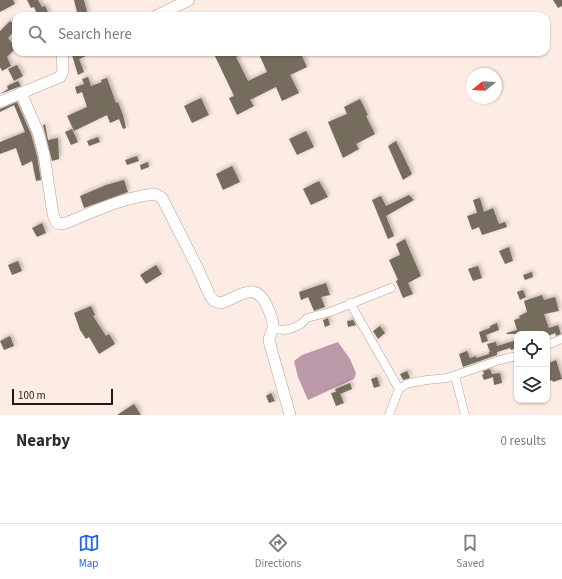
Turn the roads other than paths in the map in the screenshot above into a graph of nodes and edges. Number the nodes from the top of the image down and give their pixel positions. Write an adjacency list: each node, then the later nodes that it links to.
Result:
1 (189, 0): 2 (street)
2 (164, 12)
3 (62, 56): 4 (street)
4 (21, 93): 5 (street); 8 (street)
5 (0, 102)
6 (391, 288): 7 (street)
7 (350, 303): 8 (street); 13 (street)
8 (273, 328): 14 (street)
9 (562, 339): 10 (street)
10 (550, 344)
11 (514, 357): 12 (street)
12 (455, 376): 13 (street); 16 (street)
13 (399, 389): 15 (street)
14 (290, 415)
15 (388, 415)
16 (465, 415)

